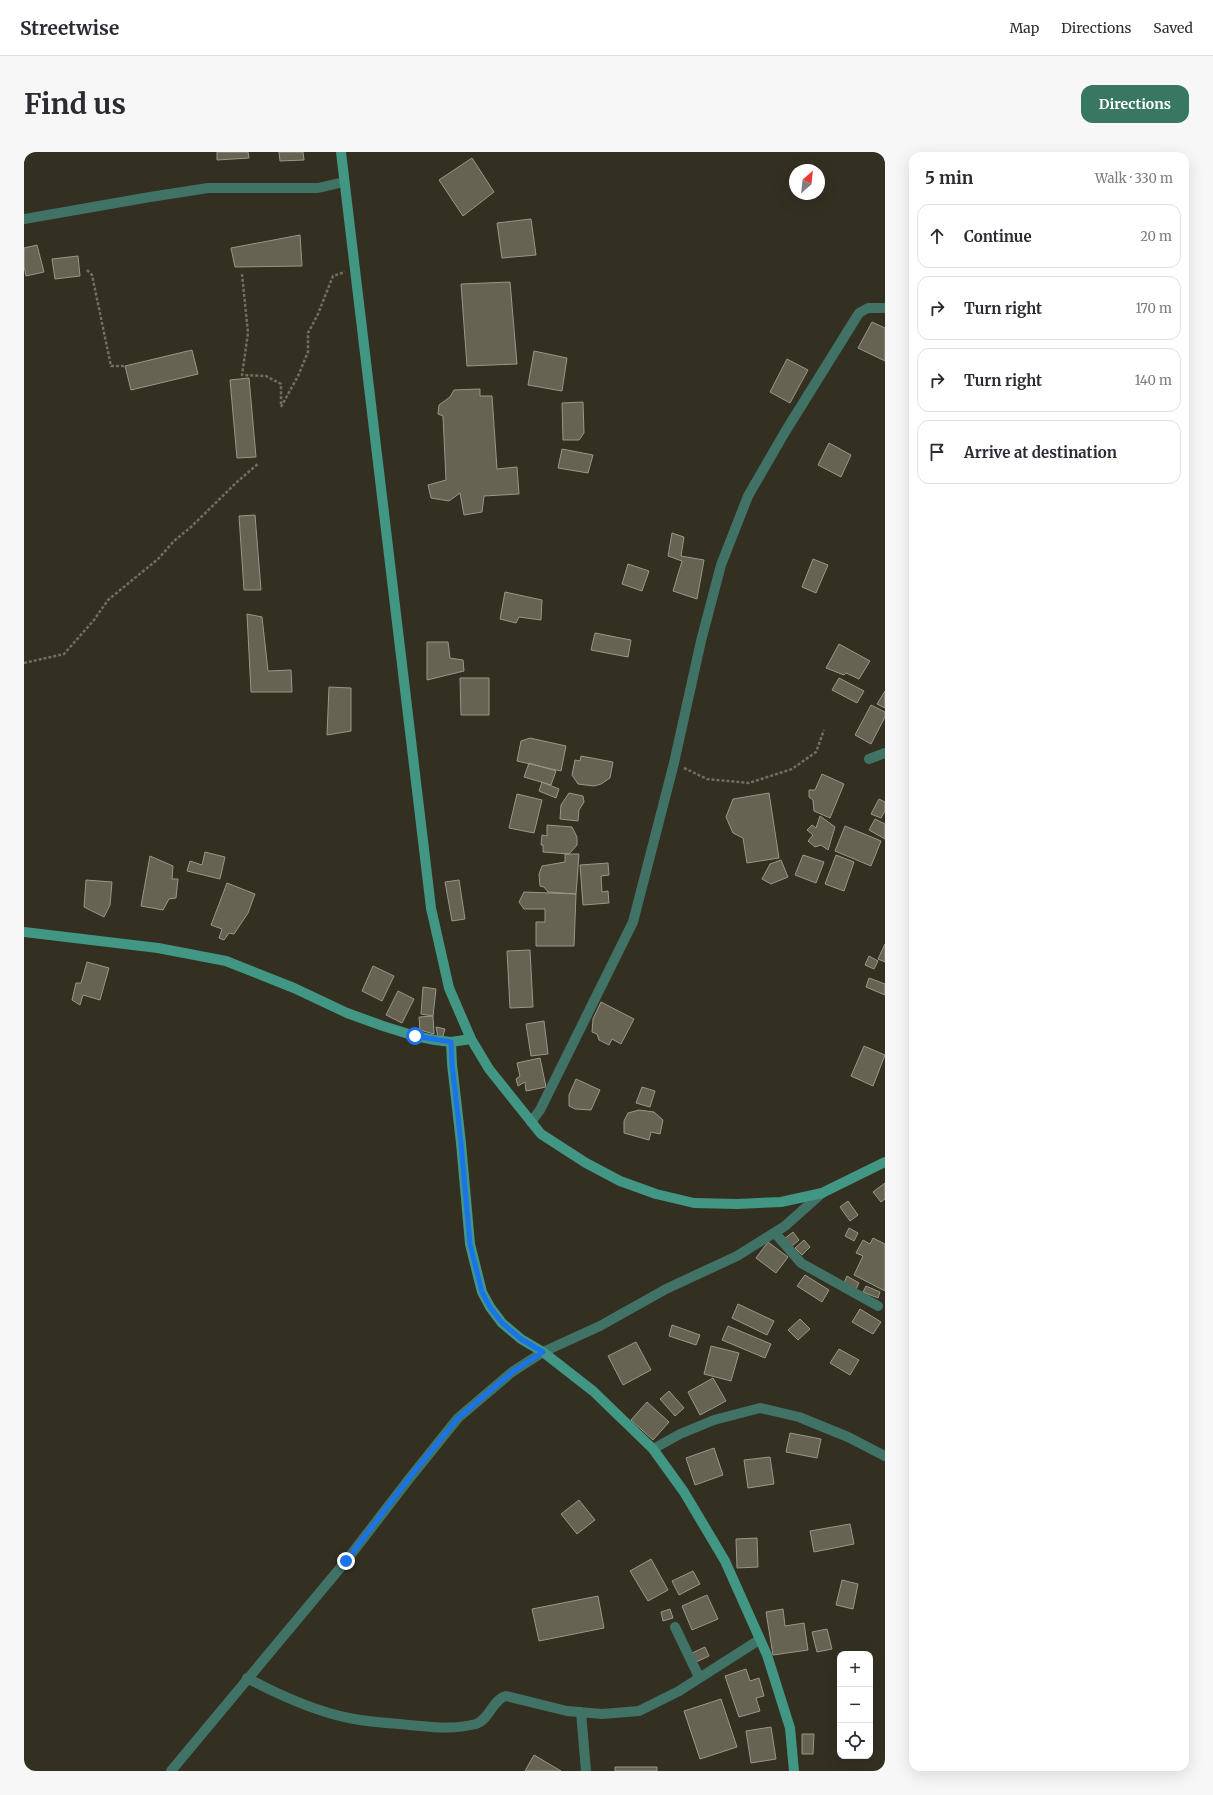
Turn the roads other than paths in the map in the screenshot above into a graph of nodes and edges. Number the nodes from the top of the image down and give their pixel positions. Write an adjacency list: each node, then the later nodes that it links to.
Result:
1 (340, 152): 2 (main road)
2 (344, 182): 3 (street); 8 (main road)
3 (24, 219)
4 (885, 308): 10 (street)
5 (885, 753): 6 (street)
6 (869, 759)
7 (24, 932): 9 (main road)
8 (471, 1040): 9 (main road); 10 (main road)
9 (451, 1042): 15 (main road)
10 (531, 1122): 12 (main road)
11 (885, 1162): 12 (main road)
12 (822, 1193): 13 (street)
13 (775, 1233): 14 (street); 15 (street)
14 (878, 1306)
15 (543, 1352): 16 (main road); 20 (street)
16 (653, 1449): 17 (street); 19 (main road)
17 (885, 1456)
18 (675, 1627): 21 (street)
19 (759, 1640): 21 (street); 25 (main road)
20 (248, 1678): 22 (street); 23 (street)
21 (699, 1678): 22 (street)
22 (581, 1712): 24 (street)
23 (171, 1771)
24 (586, 1771)
25 (794, 1771)

